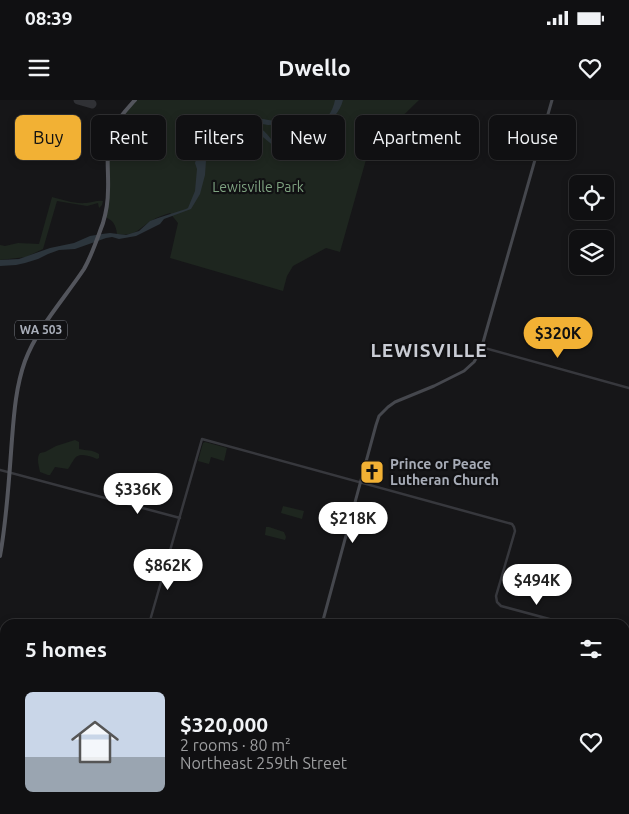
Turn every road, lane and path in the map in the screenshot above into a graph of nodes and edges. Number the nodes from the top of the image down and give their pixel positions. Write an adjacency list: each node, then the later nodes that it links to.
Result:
1 (136, 100): 6 (main road, WA 503)
2 (552, 100): 3 (main road)
3 (481, 348): 4 (street); 7 (main road)
4 (629, 388)
5 (0, 470): 6 (street)
6 (9, 472): 8 (street); 9 (main road, WA 503)
7 (360, 482): 8 (street); 11 (main road); 12 (street)
8 (180, 518): 10 (street)
9 (0, 556)
10 (150, 619)
11 (323, 619)
12 (549, 619)

